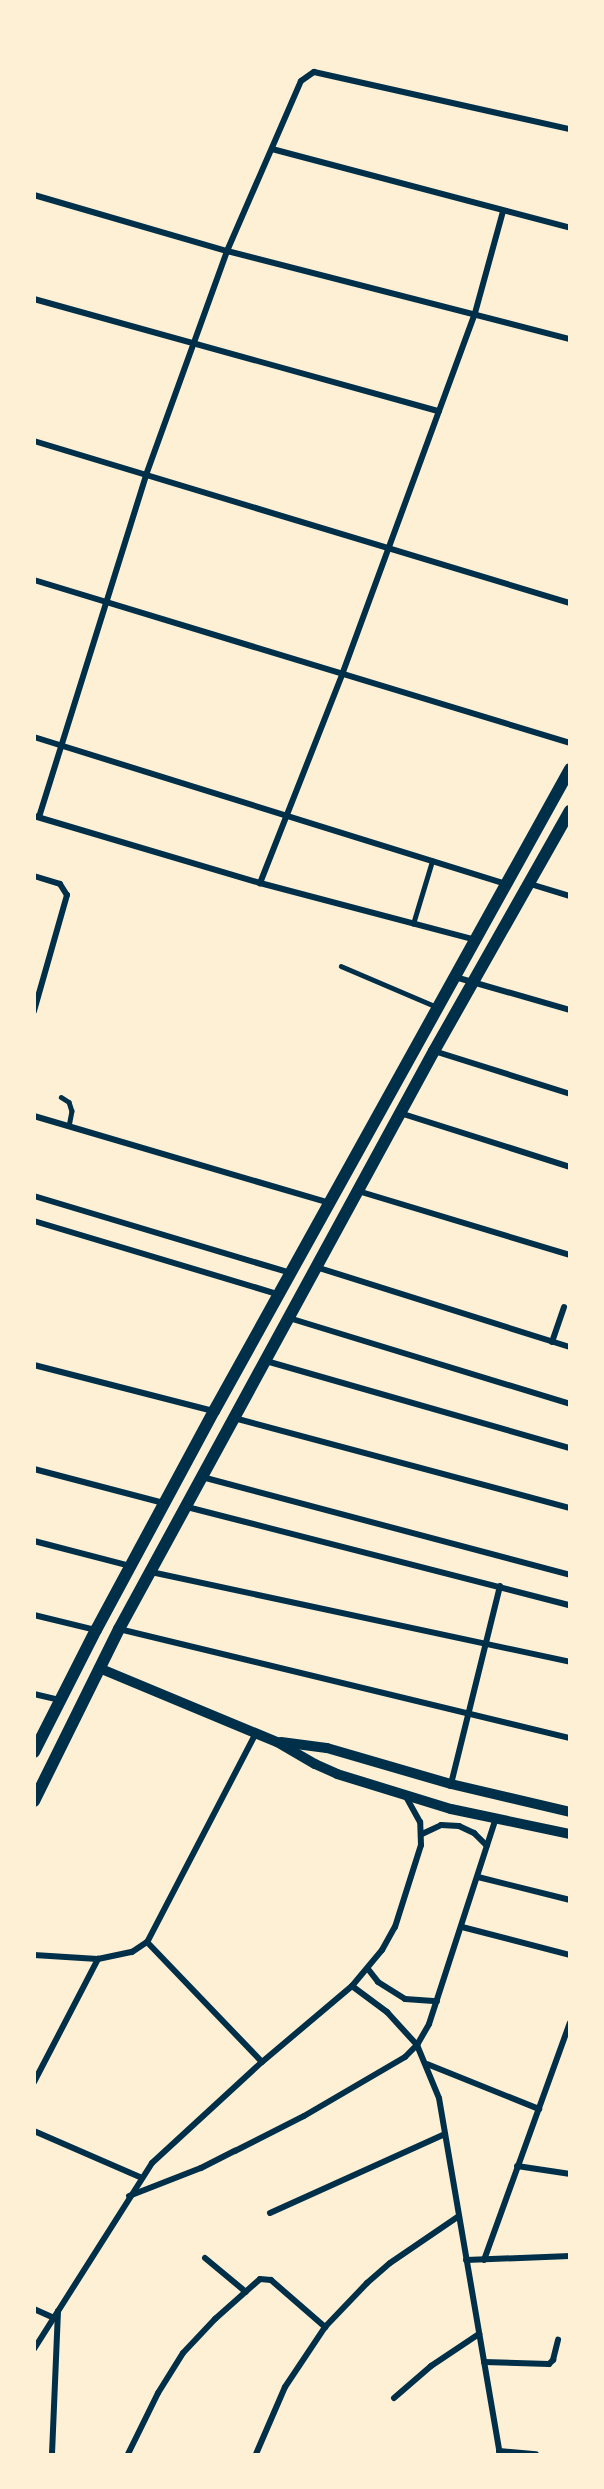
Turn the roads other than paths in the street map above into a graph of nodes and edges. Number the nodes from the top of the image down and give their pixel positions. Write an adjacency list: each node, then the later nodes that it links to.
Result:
1 (570, 129): 2 (street)
2 (272, 149): 4 (street); 6 (street)
3 (34, 195): 6 (street)
4 (503, 211): 5 (street); 8 (street)
5 (570, 228)
6 (227, 251): 8 (street); 10 (street)
7 (34, 299): 10 (street)
8 (475, 313): 9 (street); 11 (street)
9 (570, 339)
10 (195, 343): 11 (street); 13 (street)
11 (439, 411): 14 (street)
12 (34, 441): 13 (street)
13 (146, 475): 14 (street); 16 (street)
14 (387, 549): 17 (street); 18 (street)
15 (34, 580): 16 (street)
16 (105, 602): 18 (street); 21 (street)
17 (570, 603)
18 (342, 675): 20 (street); 24 (street)
19 (34, 737): 21 (street)
20 (570, 742)
21 (60, 744): 24 (street); 25 (street)
22 (570, 769): 30 (main road)
23 (570, 811): 29 (main road)
24 (285, 816): 26 (street); 28 (street)
25 (37, 817): 28 (street)
26 (432, 861): 30 (street); 32 (lane)
27 (34, 876): 37 (street)
28 (260, 883): 32 (street)
29 (527, 883): 31 (street); 36 (main road)
30 (506, 884): 33 (main road)
31 (570, 896)
32 (413, 924): 33 (street)
33 (475, 940): 35 (main road)
34 (341, 966): 38 (lane)
35 (454, 976): 36 (street); 38 (main road)
36 (472, 982): 40 (street); 41 (main road)
37 (37, 994): 39 (street)
38 (437, 1007): 50 (main road)
39 (34, 1011)
40 (570, 1011)
41 (434, 1051): 42 (street); 44 (main road)
42 (570, 1094)
43 (61, 1097): 46 (lane)
44 (400, 1113): 47 (street); 48 (main road)
45 (34, 1116): 46 (street)
46 (69, 1126): 50 (street)
47 (570, 1167)
48 (358, 1191): 52 (street); 53 (main road)
49 (34, 1196): 54 (street)
50 (329, 1203): 54 (main road)
51 (34, 1221): 55 (street)
52 (570, 1255)
53 (316, 1267): 57 (main road); 58 (street)
54 (290, 1274): 55 (main road)
55 (278, 1294): 63 (main road)
56 (564, 1306): 58 (street)
57 (288, 1318): 60 (main road); 62 (street)
58 (552, 1342): 59 (street)
59 (570, 1347)
60 (265, 1361): 64 (main road); 65 (street)
61 (34, 1365): 63 (street)
62 (570, 1404)
63 (214, 1411): 68 (main road)
64 (234, 1418): 67 (main road); 70 (street)
65 (570, 1448)
66 (34, 1469): 68 (street)
67 (202, 1477): 69 (main road); 74 (street)
68 (165, 1503): 72 (main road)
69 (186, 1506): 73 (main road); 75 (street)
70 (570, 1508)
71 (34, 1541): 72 (street)
72 (131, 1566): 79 (main road)
73 (151, 1572): 78 (main road); 80 (street)
74 (570, 1575)
75 (500, 1586): 76 (street); 80 (street)
76 (570, 1605)
77 (34, 1615): 79 (street)
78 (119, 1629): 82 (main road); 85 (street)
79 (96, 1630): 84 (main road)
80 (486, 1643): 81 (street); 85 (street)
81 (570, 1662)
82 (99, 1668): 86 (street); 92 (main road)
83 (34, 1694): 84 (street)
84 (61, 1700): 89 (main road)
85 (469, 1714): 87 (street); 90 (street)
86 (256, 1733): 88 (street); 101 (street)
87 (570, 1738)
88 (277, 1742): 90 (street); 91 (street)
89 (35, 1751)
90 (452, 1784): 93 (street)
91 (406, 1797): 94 (street); 95 (street)
92 (34, 1801)
93 (570, 1812)
94 (496, 1818): 96 (street); 97 (street)
95 (422, 1834): 97 (street); 105 (street)
96 (570, 1834)
97 (487, 1846): 98 (street)
98 (478, 1877): 99 (street); 100 (street)
99 (570, 1900)
100 (462, 1927): 103 (street); 107 (street)
101 (147, 1942): 104 (street); 110 (street)
102 (34, 1955): 104 (street)
103 (570, 1955)
104 (98, 1959): 112 (street)
105 (368, 1970): 106 (street); 107 (street)
106 (352, 1986): 109 (street); 110 (street)
107 (436, 2001): 109 (street)
108 (570, 2023): 113 (street)
109 (417, 2045): 111 (street); 119 (street)
110 (262, 2062): 118 (street)
111 (427, 2064): 113 (street); 115 (street)
112 (34, 2082)
113 (538, 2109): 116 (street)
114 (34, 2131): 118 (street)
115 (445, 2134): 120 (street); 121 (street)
116 (517, 2166): 117 (street); 125 (street)
117 (570, 2174)
118 (140, 2177): 119 (street)
119 (128, 2196): 128 (street)
120 (270, 2213)
121 (459, 2216): 124 (street); 130 (street)
122 (570, 2256): 125 (street)
123 (206, 2258): 126 (street)
124 (466, 2260): 125 (street); 131 (street)
125 (484, 2260)
126 (246, 2292): 130 (street); 138 (street)
127 (34, 2309): 129 (street)
128 (58, 2310): 129 (street); 137 (street)
129 (54, 2318): 133 (street)
130 (325, 2327): 139 (street)
131 (480, 2334): 134 (street); 135 (street)
132 (558, 2340): 134 (street)
133 (34, 2349)
134 (484, 2362): 136 (street)
135 (394, 2398)
136 (500, 2453): 140 (street)
137 (52, 2454)
138 (128, 2454)
139 (256, 2454)
140 (536, 2454)

